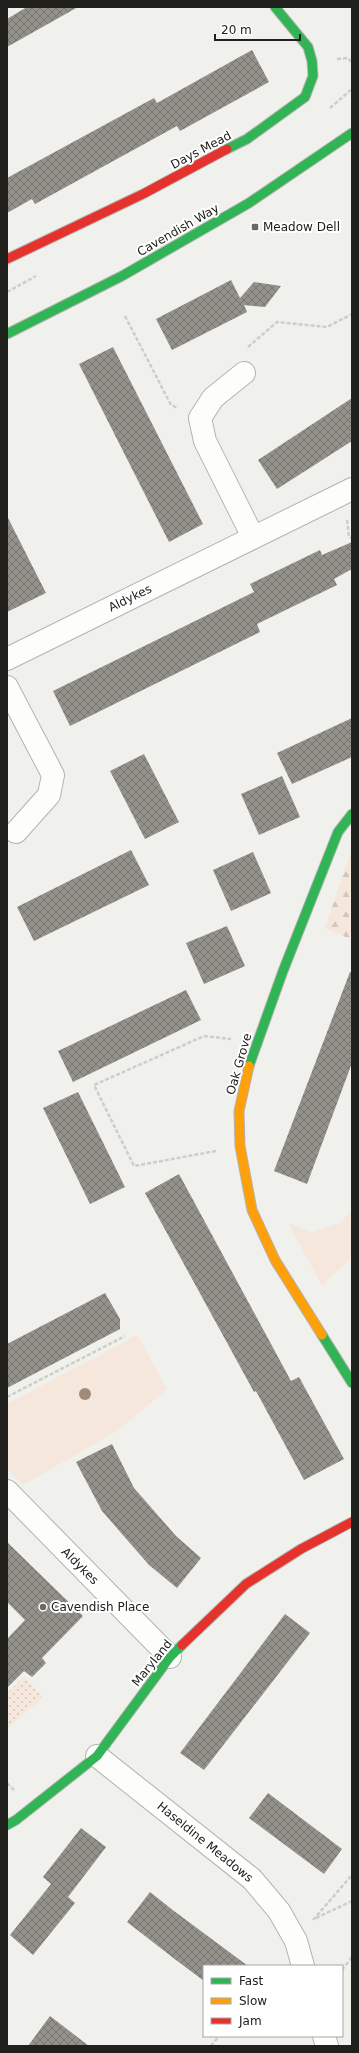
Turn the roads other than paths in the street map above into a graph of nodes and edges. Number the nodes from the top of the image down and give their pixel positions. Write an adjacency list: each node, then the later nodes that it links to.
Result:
1 (275, 7): 3 (street, Days Mead)
2 (352, 133): 4 (street, Cavendish Way)
3 (7, 259)
4 (7, 334)
5 (244, 373): 7 (street)
6 (352, 489): 7 (street, Aldykes)
7 (253, 537): 8 (street, Aldykes)
8 (7, 659)
9 (7, 688): 11 (street)
10 (352, 814): 12 (street, Oak Grove)
11 (16, 832)
12 (352, 1383)
13 (7, 1491): 15 (street, Aldykes)
14 (352, 1522): 15 (street, Maryland)
15 (170, 1657): 16 (street, Maryland)
16 (97, 1756): 17 (street, Maryland); 18 (street, Haseldine Meadows)
17 (7, 1825)
18 (302, 1965)

